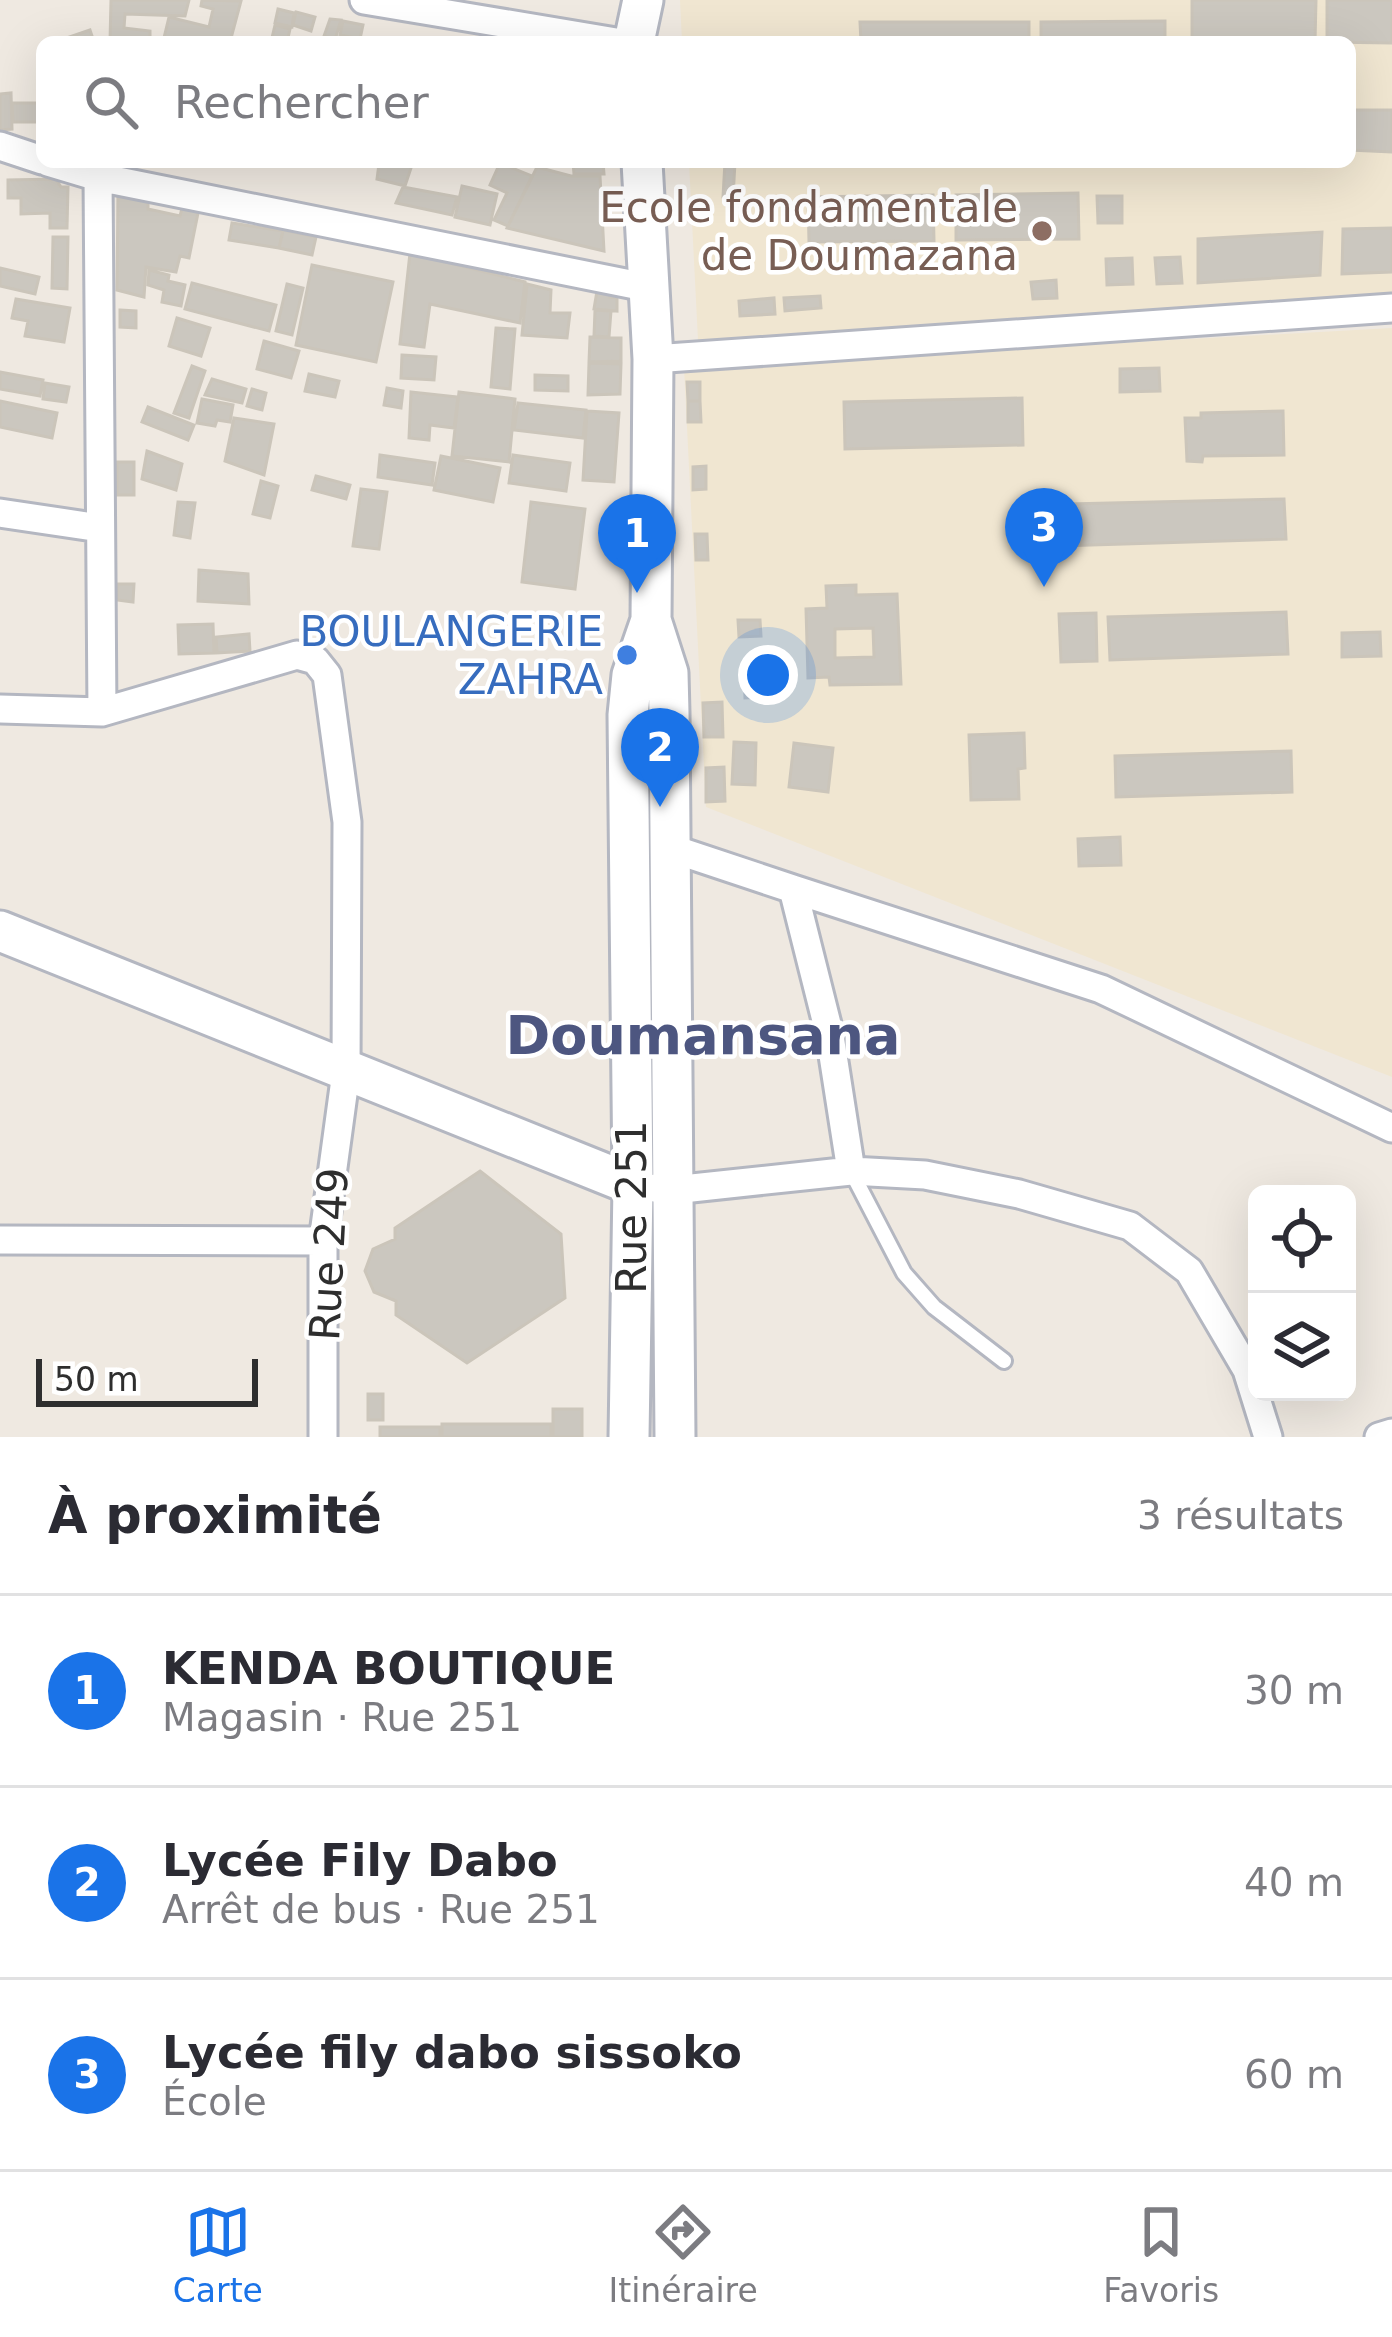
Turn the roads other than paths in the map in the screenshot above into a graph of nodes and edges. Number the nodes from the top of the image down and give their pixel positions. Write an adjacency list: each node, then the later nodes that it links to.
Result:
1 (364, 0): 3 (street)
2 (643, 0): 4 (main road)
3 (580, 36)
4 (635, 36)
5 (0, 146): 6 (street)
6 (36, 158)
7 (67, 168): 9 (street)
8 (642, 168): 10 (main road, Rue 251)
9 (98, 178): 10 (street); 14 (street)
10 (650, 288): 12 (main road, Rue 251)
11 (1392, 308): 12 (street)
12 (653, 359): 15 (main road, Rue 251)
13 (0, 513): 14 (street)
14 (100, 528): 17 (street)
15 (652, 620): 18 (main road, Rue 251); 24 (main road, Rue 251)
16 (0, 709): 17 (street, Rue 249)
17 (102, 712): 21 (street, Rue 249)
18 (673, 850): 19 (street); 25 (main road, Rue 251)
19 (793, 890): 22 (street); 23 (street)
20 (0, 932): 21 (main road)
21 (346, 1072): 24 (main road); 27 (street, Rue 249)
22 (1392, 1128)
23 (850, 1172): 25 (street); 28 (lane); 33 (street)
24 (633, 1185): 25 (street); 31 (main road, Rue 251)
25 (674, 1190): 32 (main road, Rue 251)
26 (0, 1240): 27 (street)
27 (323, 1241): 30 (street, Rue 249)
28 (1004, 1361)
29 (1392, 1433): 34 (street)
30 (323, 1437)
31 (629, 1437)
32 (675, 1437)
33 (1268, 1437)
34 (1378, 1437)

